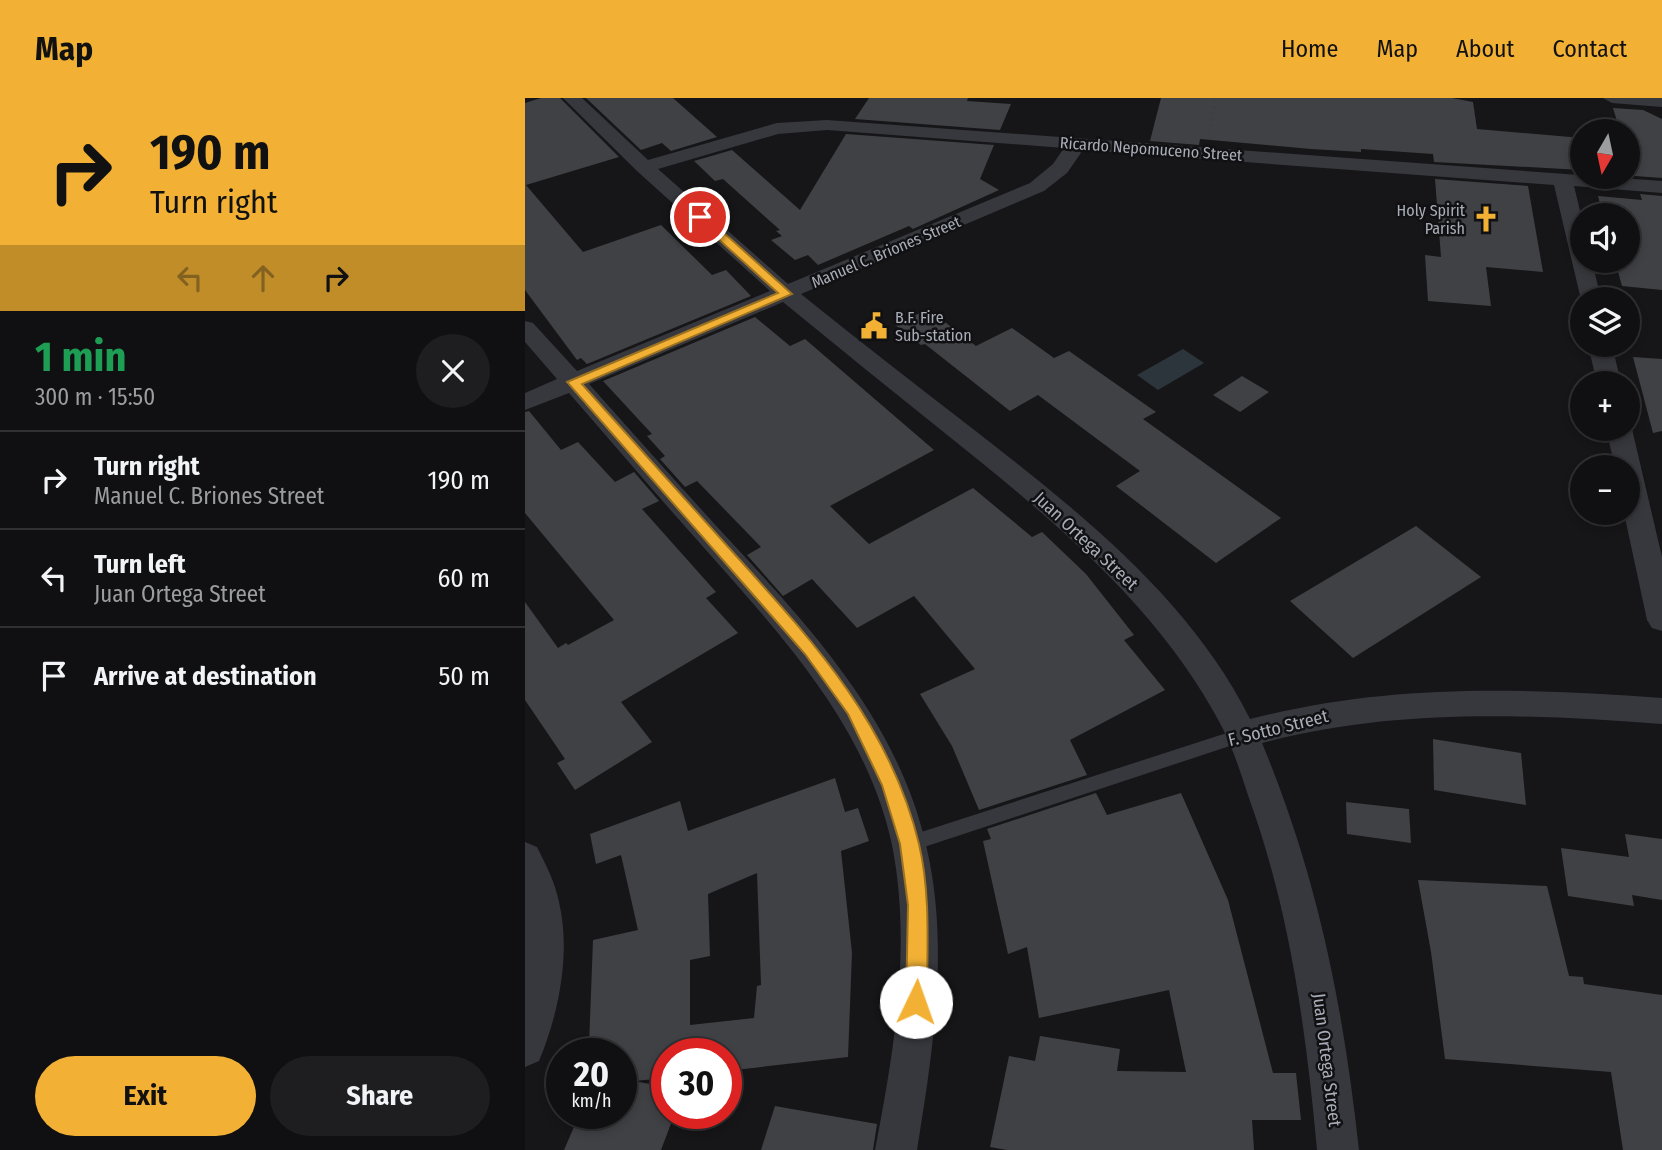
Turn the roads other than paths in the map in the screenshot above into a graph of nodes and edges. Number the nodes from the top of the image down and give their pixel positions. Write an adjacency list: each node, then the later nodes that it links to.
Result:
1 (572, 98): 5 (street, Juan Ortega Street)
2 (1612, 98): 3 (street)
3 (1662, 102)
4 (1076, 144): 5 (street, Ricardo Nepomuceno Street); 6 (street, Ricardo Nepomuceno Street); 9 (street, Manuel C. Briones Street)
5 (644, 167): 9 (street, Juan Ortega Street)
6 (1563, 180): 7 (street, Ricardo Nepomuceno Street); 8 (street)
7 (1662, 187)
8 (1587, 287)
9 (786, 294): 11 (street, Manuel C. Briones Street); 16 (street, Juan Ortega Street)
10 (525, 328): 11 (street)
11 (573, 382): 12 (street, Manuel C. Briones Street); 17 (street)
12 (525, 402)
13 (1622, 441): 14 (street)
14 (1662, 620)
15 (1662, 711): 16 (street, F. Sotto Street)
16 (1242, 735): 17 (lane, F. Sotto Street); 21 (street, Juan Ortega Street)
17 (909, 844): 20 (street)
18 (525, 858): 19 (street)
19 (525, 1046)
20 (896, 1150)
21 (1338, 1150)

